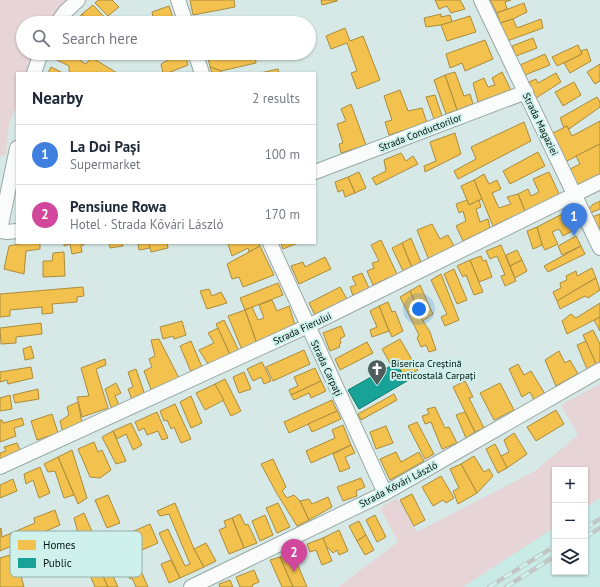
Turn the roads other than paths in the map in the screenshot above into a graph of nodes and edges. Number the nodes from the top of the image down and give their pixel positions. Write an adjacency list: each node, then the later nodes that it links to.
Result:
1 (78, 0): 4 (street)
2 (178, 0): 5 (street)
3 (481, 0): 10 (street, Strada Magaziei)
4 (62, 16)
5 (184, 16)
6 (39, 60): 8 (street)
7 (197, 60): 9 (street)
8 (34, 72)
9 (202, 72)
10 (526, 92): 12 (street, Strada Conductorilor); 14 (street, Strada Magaziei)
11 (16, 153): 15 (street)
12 (316, 172)
13 (600, 182): 14 (street, Strada Fierului)
14 (575, 194): 18 (street, Strada Magaziei); 19 (street, Strada Fierului)
15 (0, 231): 16 (street)
16 (16, 231)
17 (270, 244): 19 (street, Strada Carpați)
18 (600, 248)
19 (308, 326): 21 (street, Strada Fierului); 22 (street, Strada Carpați)
20 (600, 370): 22 (street, Strada Kővári László)
21 (0, 467)
22 (385, 493): 23 (street, Strada Kővári László)
23 (207, 584): 24 (street, Strada Kővári László)
24 (190, 587)

